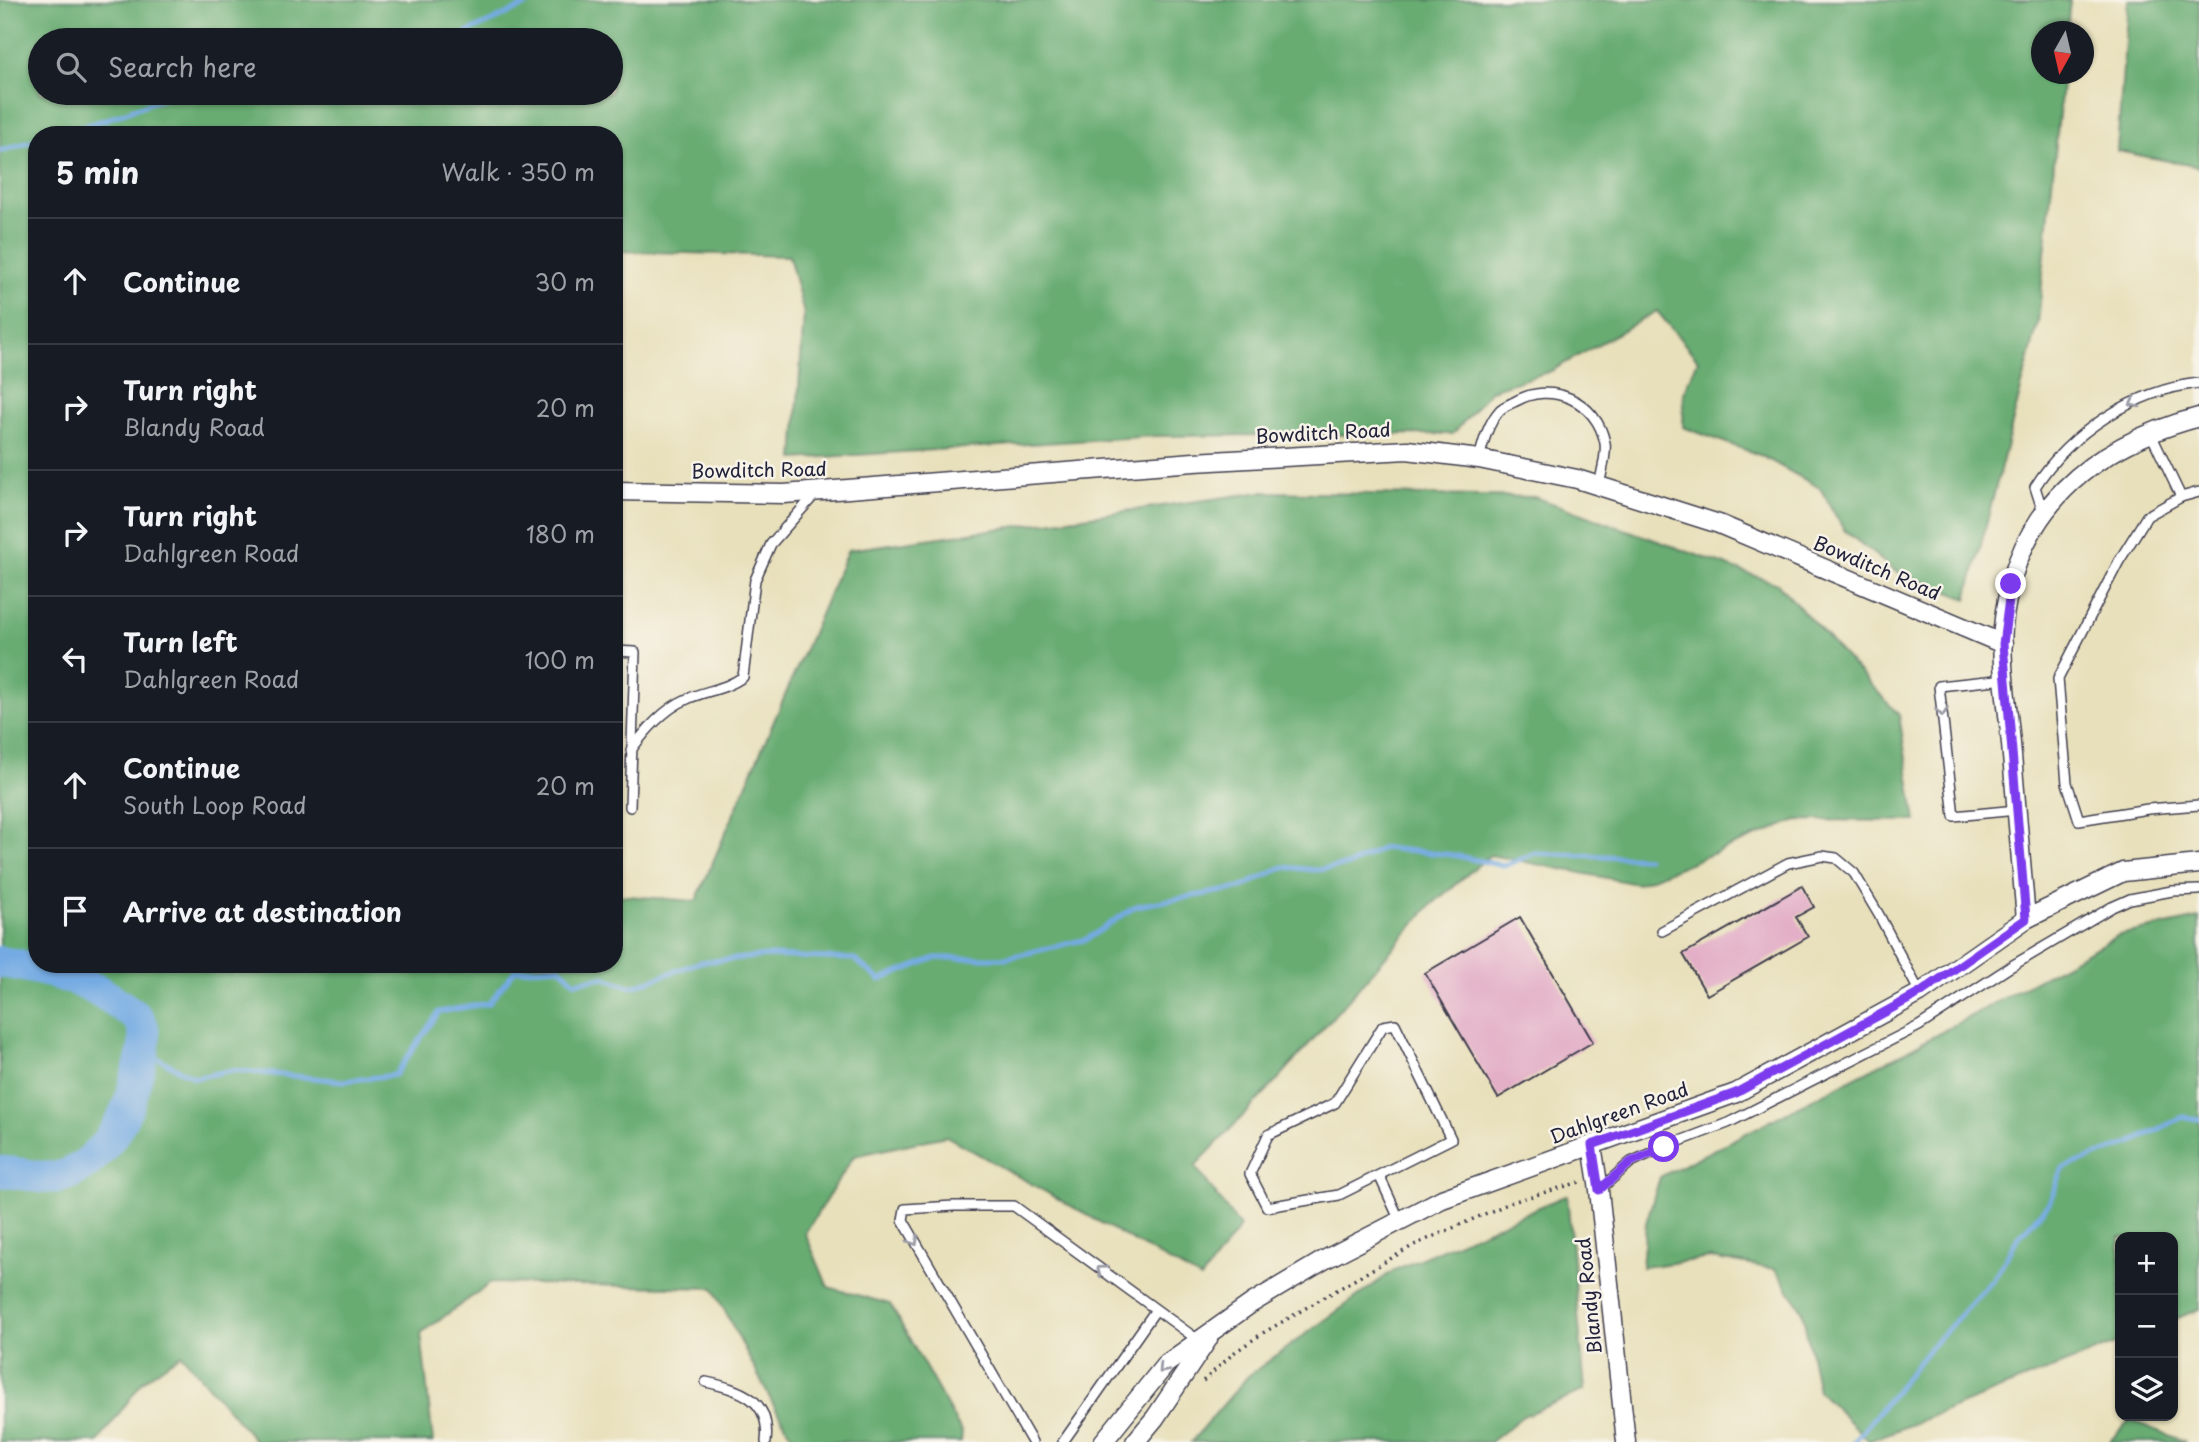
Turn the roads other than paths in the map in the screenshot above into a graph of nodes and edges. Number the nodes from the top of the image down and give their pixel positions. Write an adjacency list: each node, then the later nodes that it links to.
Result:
1 (2199, 383): 10 (lane, one-way to 10)
2 (2199, 417): 3 (street)
3 (2150, 432): 9 (lane); 10 (street)
4 (1479, 459): 5 (street, Bowditch Road); 5 (lane); 7 (street, Bowditch Road)
5 (1599, 486): 11 (street, Bowditch Road)
6 (623, 491): 7 (street, Bowditch Road)
7 (818, 491): 14 (lane)
8 (2199, 492): 9 (lane)
9 (2181, 497): 15 (lane)
10 (2044, 515): 11 (street)
11 (2003, 644): 13 (street)
12 (623, 651): 14 (lane)
13 (2006, 679): 17 (street); 17 (lane, one-way to 17)
14 (631, 750): 16 (lane)
15 (2199, 805)
16 (630, 807)
17 (2017, 810): 20 (street)
18 (2199, 864): 20 (street, Dahlgreen Road)
19 (2199, 890): 25 (lane)
20 (2026, 919): 22 (street, Dahlgreen Road)
21 (1662, 931): 22 (lane)
22 (1920, 993): 23 (street, Dahlgreen Road)
23 (1592, 1145): 25 (street, Blandy Road); 26 (street, Dahlgreen Road)
24 (1379, 1174): 24 (lane); 26 (lane)
25 (1598, 1184): 36 (street, Blandy Road)
26 (1400, 1220): 28 (street, Dahlgreen Road)
27 (1156, 1311): 29 (lane); 32 (lane, one-way to 32); 33 (lane)
28 (1216, 1327): 29 (street, Dahlgreen Road); 35 (street, Dahlgreen Road)
29 (1199, 1340): 34 (street, Dahlgreen Road, one-way to 34)
30 (706, 1382): 31 (lane)
31 (766, 1442)
32 (1032, 1442)
33 (1063, 1442)
34 (1103, 1442)
35 (1135, 1442)
36 (1626, 1442)

